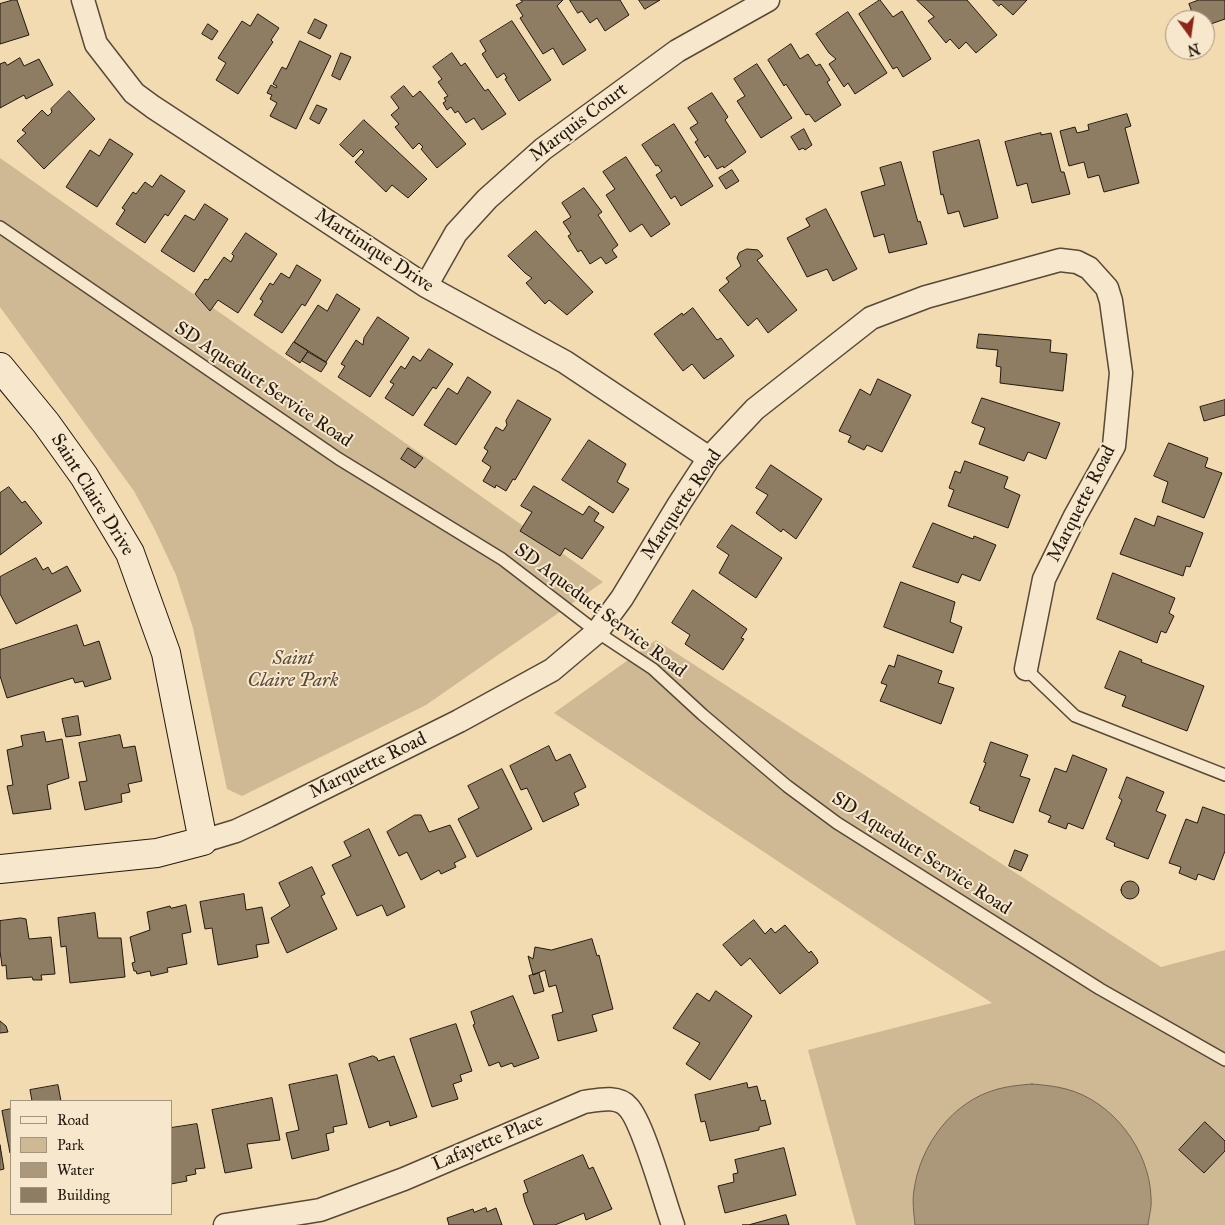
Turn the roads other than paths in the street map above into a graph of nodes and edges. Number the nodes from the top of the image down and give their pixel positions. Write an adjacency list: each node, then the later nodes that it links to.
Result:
1 (84, 0): 4 (street, Martinique Drive)
2 (768, 0): 4 (street, Marquis Court)
3 (0, 227): 7 (lane, SD Aqueduct Service Road)
4 (426, 286): 6 (street, Martinique Drive)
5 (0, 367): 10 (street, Saint Claire Drive)
6 (709, 458): 7 (street, Marquette Road); 8 (street, Marquette Road)
7 (596, 632): 10 (street, Marquette Road); 12 (lane, SD Aqueduct Service Road)
8 (1026, 669): 9 (lane)
9 (1225, 775)
10 (203, 841): 11 (street, Marquette Road)
11 (0, 869)
12 (1225, 1060)
13 (225, 1225): 14 (street, Lafayette Place)
14 (673, 1225)

